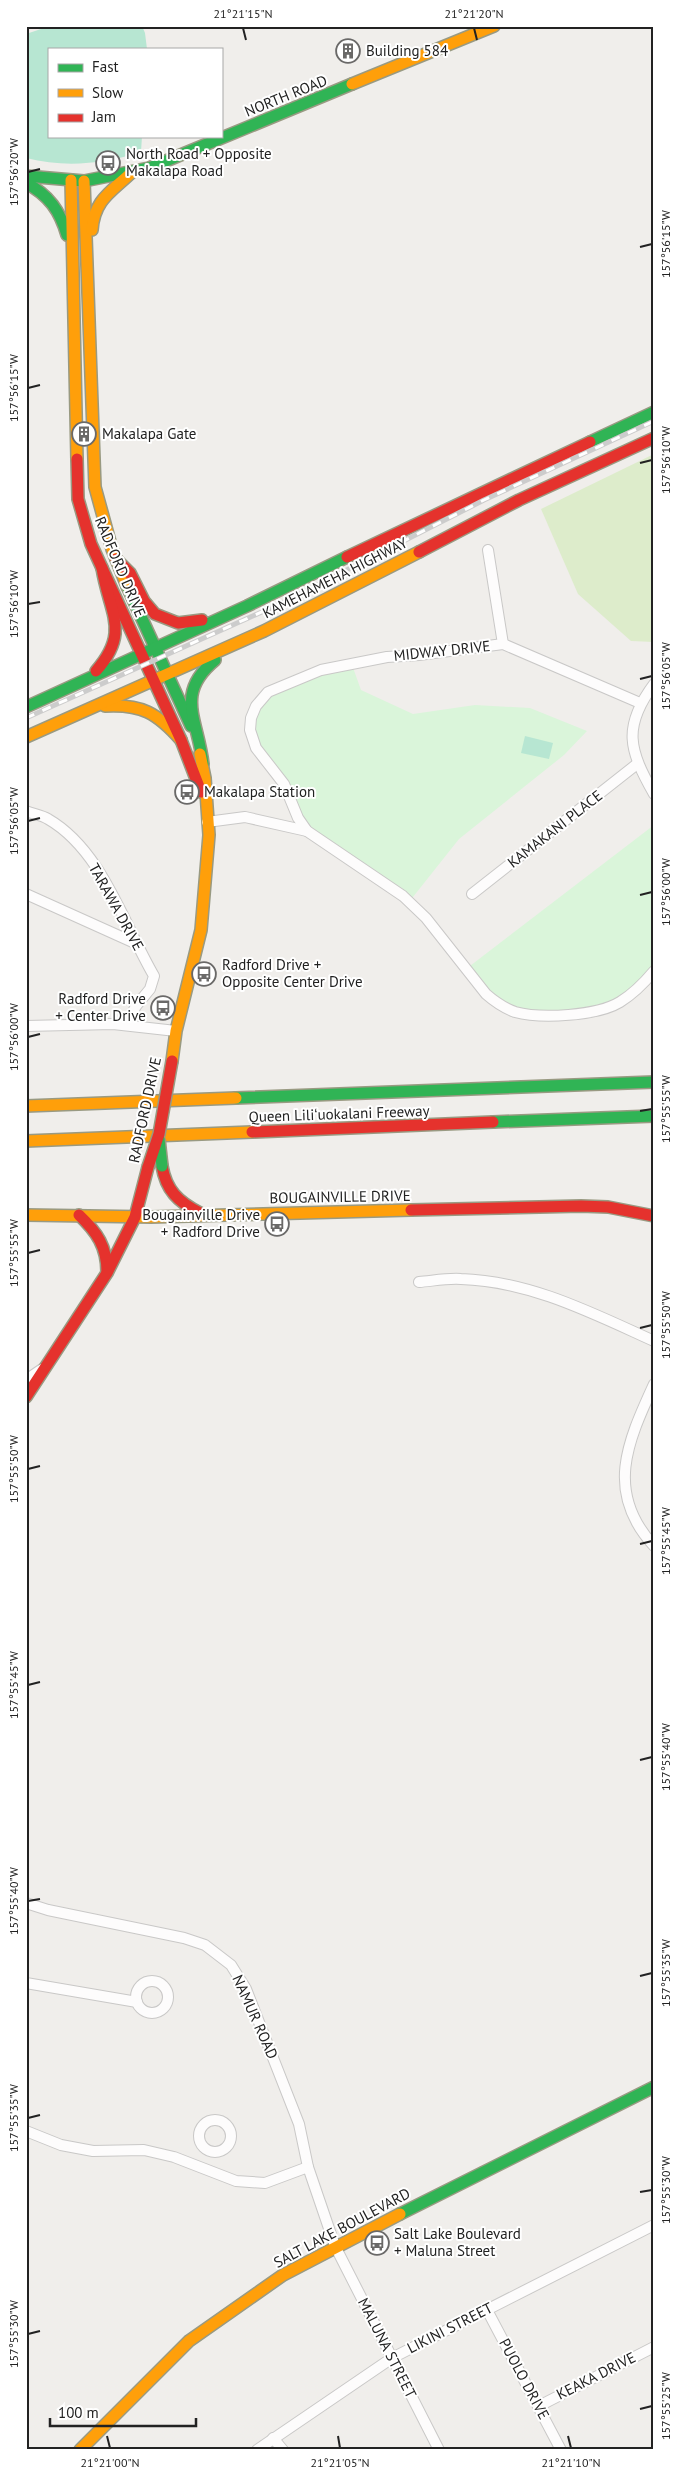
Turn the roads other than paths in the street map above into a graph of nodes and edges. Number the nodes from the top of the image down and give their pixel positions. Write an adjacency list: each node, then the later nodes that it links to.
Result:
1 (494, 26): 2 (main road, NORTH ROAD)
2 (132, 173): 5 (main road, NORTH ROAD); 8 (main road)
3 (26, 176): 4 (main road, NORTH ROAD)
4 (71, 180): 5 (main road, NORTH ROAD); 7 (main road, RADFORD DRIVE)
5 (84, 181): 8 (main road, RADFORD DRIVE)
6 (26, 183): 7 (main road)
7 (72, 251): 13 (main road, RADFORD DRIVE)
8 (87, 258): 12 (main road, RADFORD DRIVE)
9 (654, 412): 14 (main road, KAMEHAMEHA HIGHWAY)
10 (654, 438): 15 (main road, KAMEHAMEHA HIGHWAY)
11 (488, 550): 16 (street)
12 (116, 559): 14 (main road); 17 (main road, RADFORD DRIVE)
13 (102, 568): 18 (main road, RADFORD DRIVE); 20 (main road)
14 (247, 606): 17 (main road, KAMEHAMEHA HIGHWAY)
15 (264, 631): 19 (main road, KAMEHAMEHA HIGHWAY); 28 (main road)
16 (503, 644): 23 (street, MIDWAY DRIVE); 34 (street, MIDWAY DRIVE)
17 (156, 647): 18 (main road, KAMEHAMEHA HIGHWAY); 19 (main road, RADFORD DRIVE)
18 (141, 654): 20 (main road, KAMEHAMEHA HIGHWAY); 21 (main road, RADFORD DRIVE)
19 (168, 674): 21 (main road, KAMEHAMEHA HIGHWAY); 28 (main road, RADFORD DRIVE)
20 (88, 679): 24 (main road, KAMEHAMEHA HIGHWAY)
21 (154, 680): 25 (main road, KAMEHAMEHA HIGHWAY); 27 (main road, RADFORD DRIVE)
22 (654, 684): 23 (street)
23 (640, 703): 29 (street)
24 (26, 707)
25 (91, 708): 26 (main road, KAMEHAMEHA HIGHWAY); 27 (main road)
26 (26, 737)
27 (181, 740): 31 (main road, RADFORD DRIVE)
28 (203, 764): 31 (main road, RADFORD DRIVE)
29 (637, 764): 30 (street); 36 (street, KAMAKANI PLACE)
30 (654, 794)
31 (205, 801): 33 (main road, RADFORD DRIVE)
32 (26, 811): 37 (street, TARAWA DRIVE)
33 (207, 822): 34 (street); 41 (main road, RADFORD DRIVE)
34 (307, 831): 38 (street)
35 (26, 894): 37 (street)
36 (472, 894)
37 (137, 944): 40 (street, TARAWA DRIVE)
38 (654, 971)
39 (26, 1026): 40 (street)
40 (126, 1026): 41 (street)
41 (176, 1031): 47 (main road, RADFORD DRIVE, bridge)
42 (654, 1082): 44 (main road, Queen Liliʻuokalani Freeway)
43 (36, 1094): 44 (main road)
44 (183, 1099): 45 (main road, Queen Liliʻuokalani Freeway)
45 (26, 1106)
46 (654, 1116): 48 (main road, Queen Liliʻuokalani Freeway)
47 (159, 1134): 53 (main road, bridge); 55 (main road, RADFORD DRIVE, bridge)
48 (121, 1138): 49 (main road, Queen Liliʻuokalani Freeway); 50 (main road)
49 (26, 1141)
50 (26, 1146)
51 (26, 1215): 52 (main road, BOUGAINVILLE DRIVE)
52 (79, 1215): 55 (main road, BOUGAINVILLE DRIVE); 56 (main road)
53 (203, 1215): 54 (main road, BOUGAINVILLE DRIVE); 55 (main road, BOUGAINVILLE DRIVE)
54 (654, 1216)
55 (135, 1217): 56 (main road, RADFORD DRIVE)
56 (107, 1274): 59 (main road, RADFORD DRIVE)
57 (419, 1282): 58 (street)
58 (654, 1340)
59 (47, 1366): 60 (street); 62 (main road, RADFORD DRIVE)
60 (26, 1380)
61 (654, 1384): 63 (street)
62 (26, 1397)
63 (654, 1546)
64 (26, 1903): 70 (street, NAMUR ROAD)
65 (26, 1984): 66 (street)
66 (136, 2002)
67 (654, 2087): 73 (main road, SALT LAKE BOULEVARD)
68 (26, 2131): 71 (street)
69 (210, 2152): 71 (street)
70 (308, 2167): 71 (street); 73 (street, NAMUR ROAD)
71 (203, 2169)
72 (654, 2225): 74 (street, LIKINI STREET)
73 (335, 2246): 76 (street, MALUNA STREET); 79 (main road, SALT LAKE BOULEVARD)
74 (487, 2310): 76 (street, LIKINI STREET); 77 (street, PUOLO DRIVE)
75 (654, 2347): 77 (street, KEAKA DRIVE)
76 (392, 2358): 78 (street, LIKINI STREET); 82 (street, MALUNA STREET)
77 (539, 2406): 83 (street, PUOLO DRIVE)
78 (273, 2438): 80 (street, LIKINI STREET); 81 (street)
79 (80, 2450)
80 (258, 2450)
81 (283, 2450)
82 (439, 2450)
83 (561, 2450)

